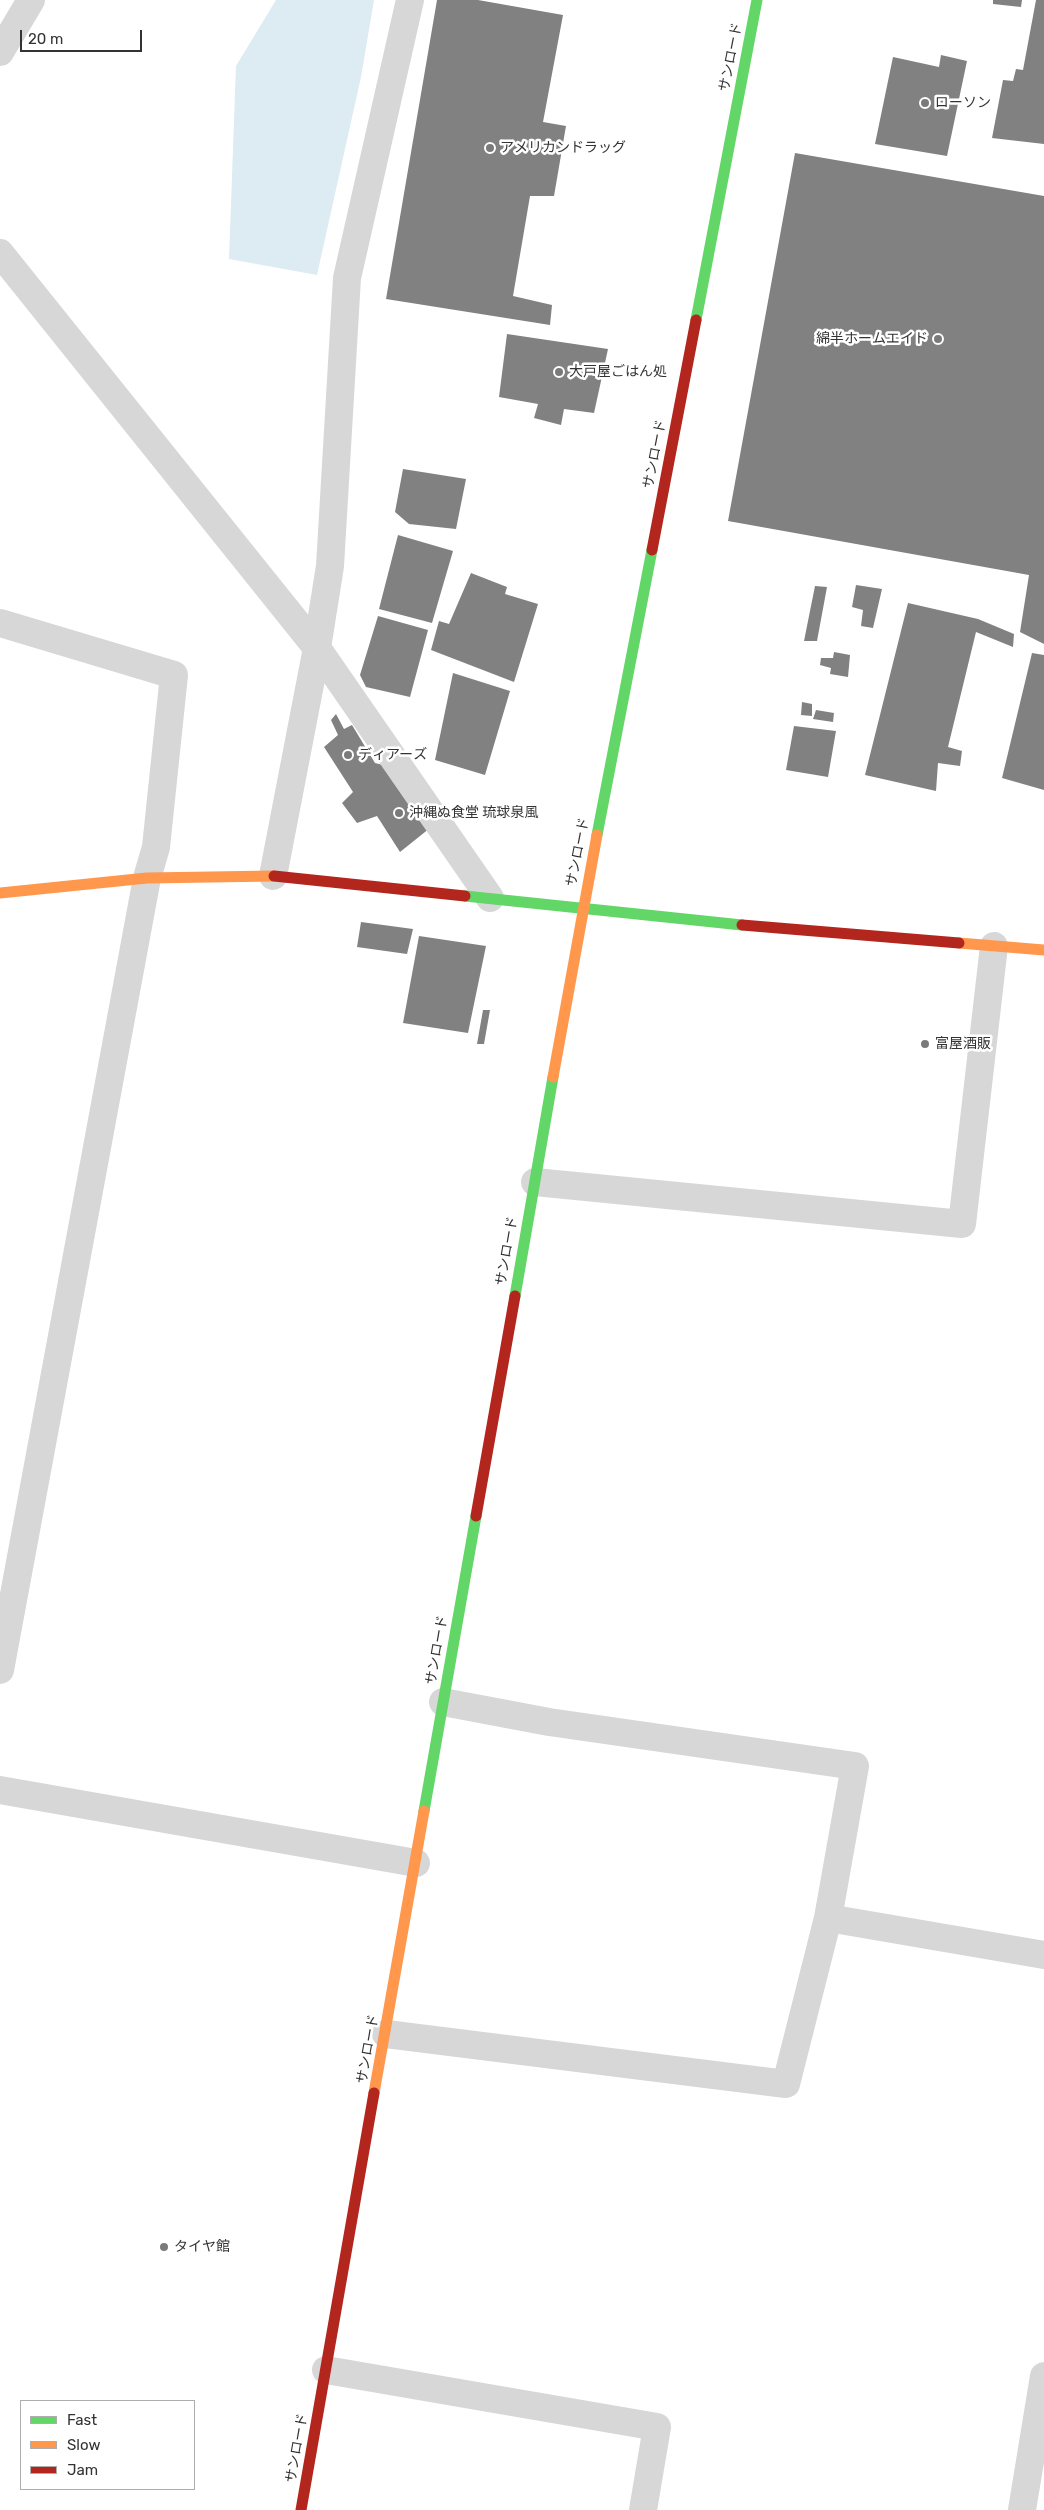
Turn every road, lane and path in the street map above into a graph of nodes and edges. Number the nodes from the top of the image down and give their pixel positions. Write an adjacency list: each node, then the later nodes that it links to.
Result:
1 (31, 0): 4 (street)
2 (410, 0): 7 (street)
3 (757, 0): 12 (street, サンロード)
4 (0, 52)
5 (0, 253): 7 (street)
6 (0, 623): 9 (street)
7 (317, 648): 8 (street); 11 (street)
8 (273, 876): 9 (street); 11 (street)
9 (147, 878): 10 (street); 16 (street)
10 (0, 893)
11 (490, 898): 12 (street)
12 (583, 910): 13 (street); 15 (street, サンロード)
13 (994, 946): 14 (street); 15 (street)
14 (1044, 950)
15 (535, 1182): 17 (street, サンロード)
16 (0, 1670)
17 (442, 1702): 19 (street, サンロード); 20 (street)
18 (0, 1790): 19 (street)
19 (416, 1863): 22 (street, サンロード)
20 (828, 1918): 21 (street); 22 (street)
21 (1044, 1955)
22 (386, 2034): 23 (street, サンロード)
23 (326, 2370): 26 (street, サンロード); 27 (street)
24 (1044, 2376): 25 (street)
25 (1036, 2476): 28 (street)
26 (301, 2510)
27 (643, 2510)
28 (1022, 2510)

